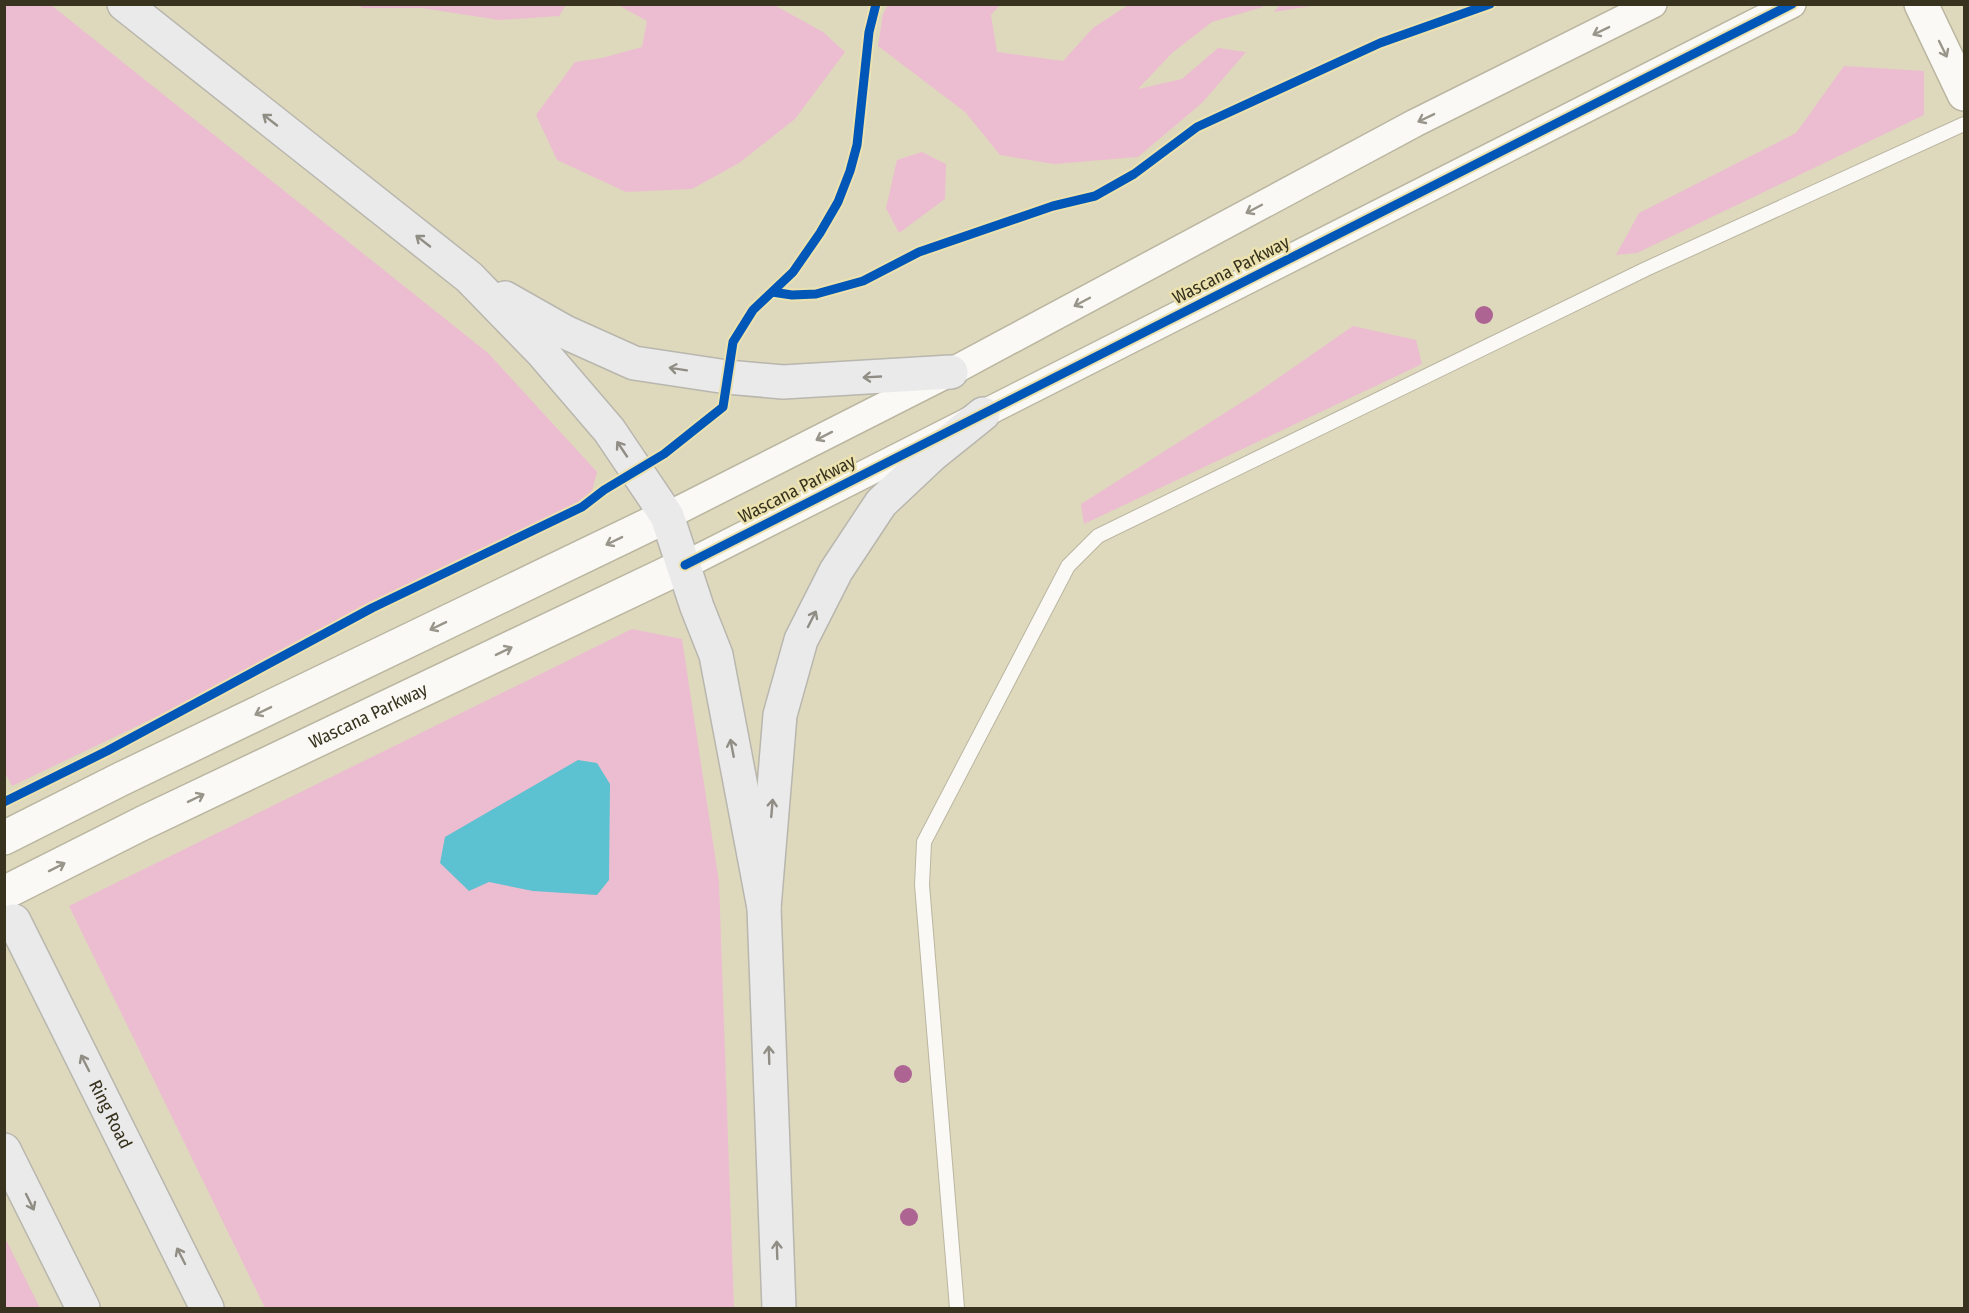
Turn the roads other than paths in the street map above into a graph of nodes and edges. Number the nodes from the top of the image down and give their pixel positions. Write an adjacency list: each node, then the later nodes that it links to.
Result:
1 (124, 4): 7 (highway, one-way to 1)
2 (1653, 4): 8 (street, Wascana Parkway, one-way to 8)
3 (1792, 4): 9 (street, Wascana Parkway)
4 (1922, 4): 5 (main road, one-way to 5)
5 (1965, 94)
6 (1965, 124): 19 (lane)
7 (469, 277): 8 (highway, one-way to 7); 10 (highway, one-way to 7)
8 (951, 372): 10 (street, Wascana Parkway, one-way to 10)
9 (983, 414): 11 (street, Wascana Parkway); 14 (highway, one-way to 9)
10 (667, 516): 11 (highway); 12 (main road, Wascana Parkway, one-way to 12)
11 (685, 565): 13 (main road, Wascana Parkway, one-way to 11); 14 (highway, one-way to 11)
12 (4, 838)
13 (9, 907): 17 (highway, Ring Road, one-way to 13)
14 (764, 908): 18 (highway, one-way to 14)
15 (4, 1150): 16 (highway, one-way to 16)
16 (83, 1308)
17 (207, 1308)
18 (779, 1308)
19 (957, 1308)

